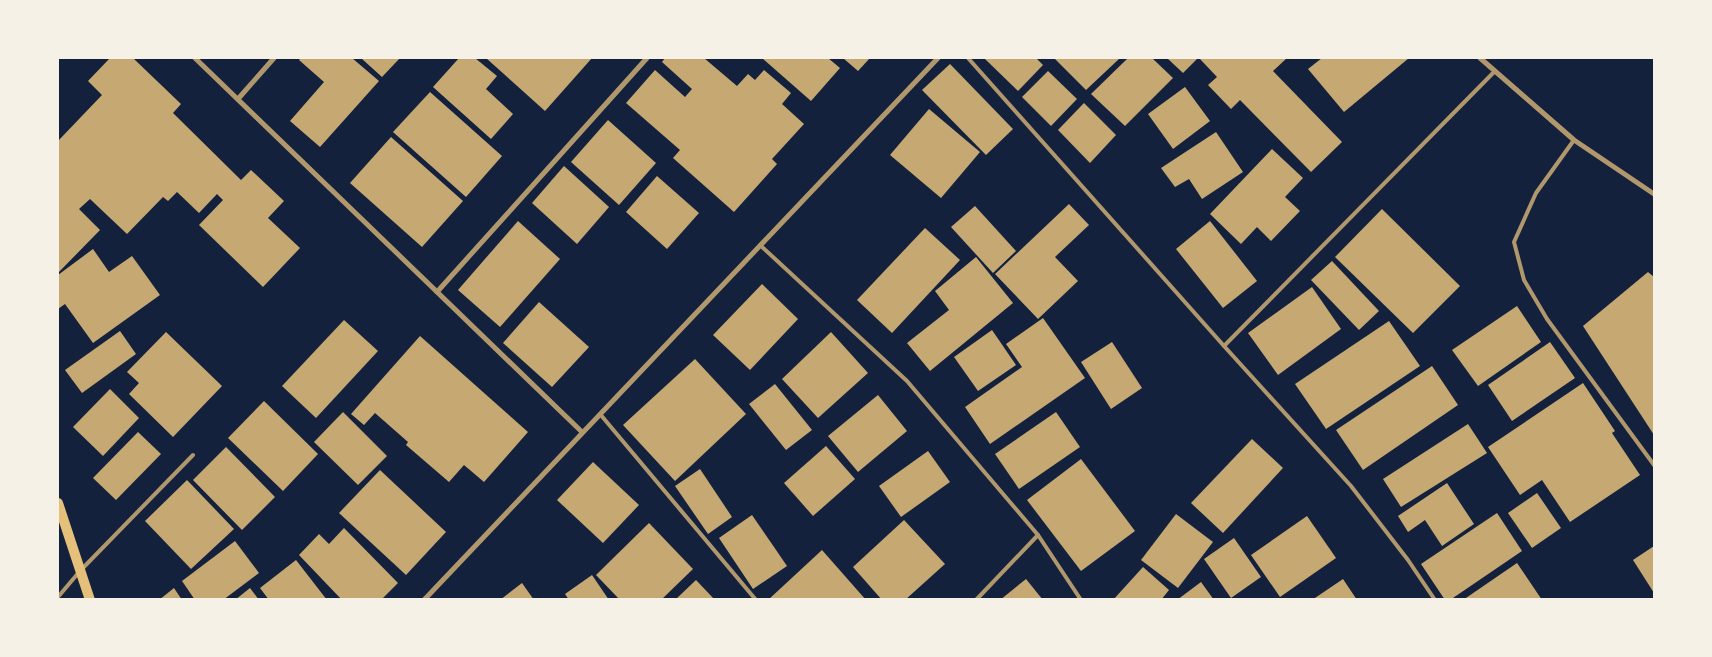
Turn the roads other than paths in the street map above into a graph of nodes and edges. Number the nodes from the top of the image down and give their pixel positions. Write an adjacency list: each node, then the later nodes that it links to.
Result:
1 (195, 58): 8 (street)
2 (274, 58): 8 (street)
3 (647, 58): 12 (street)
4 (938, 58): 11 (street)
5 (968, 58): 13 (lane)
6 (1480, 58): 7 (street)
7 (1495, 71): 9 (street); 13 (lane)
8 (238, 99): 12 (street)
9 (1574, 140): 10 (street); 17 (lane)
10 (1654, 194)
11 (760, 245): 14 (street); 19 (lane)
12 (437, 292): 15 (street)
13 (1224, 346): 27 (lane)
14 (600, 414): 15 (street); 24 (lane)
15 (582, 432): 22 (street)
16 (193, 455): 20 (lane)
17 (1654, 465)
18 (58, 503): 20 (main road)
19 (1038, 535): 25 (lane); 26 (lane)
20 (80, 571): 21 (lane); 23 (main road)
21 (58, 597)
22 (425, 599)
23 (90, 600)
24 (756, 600)
25 (976, 600)
26 (1081, 600)
27 (1435, 600)

